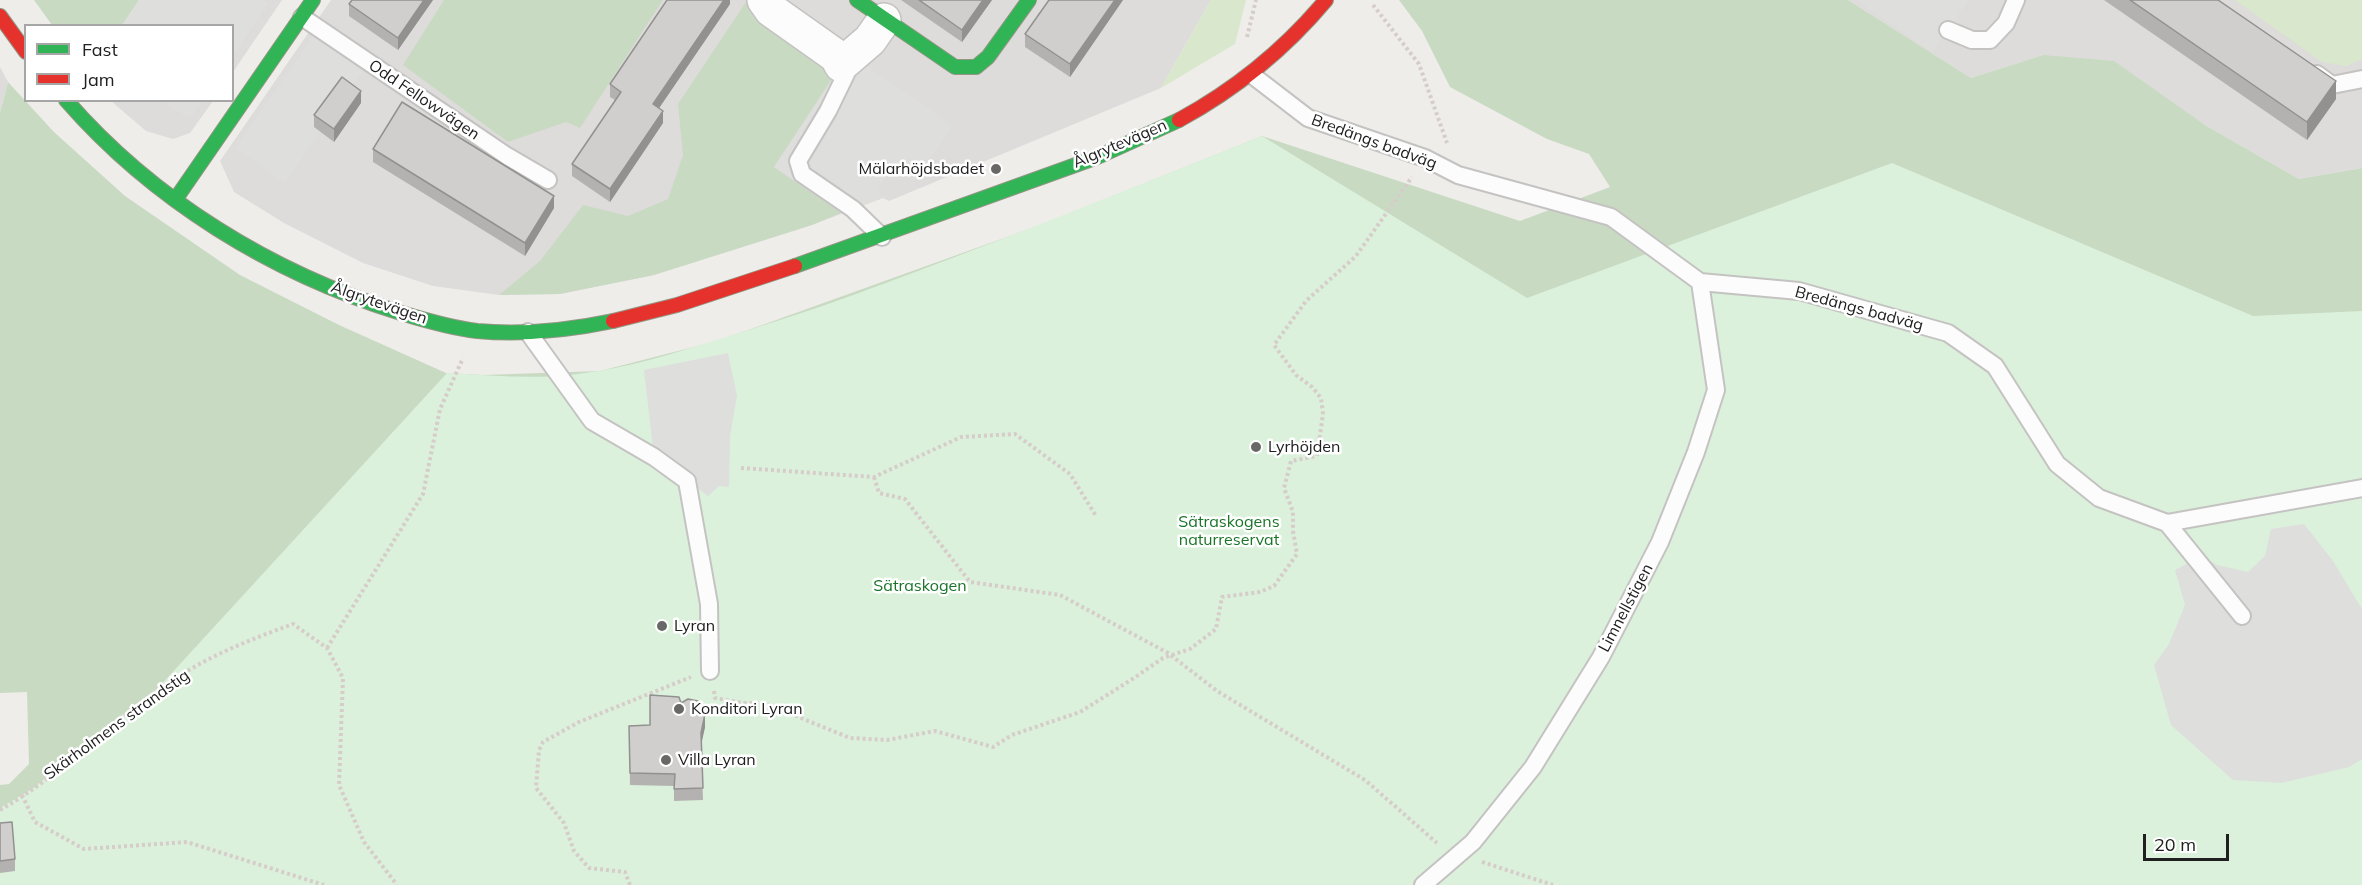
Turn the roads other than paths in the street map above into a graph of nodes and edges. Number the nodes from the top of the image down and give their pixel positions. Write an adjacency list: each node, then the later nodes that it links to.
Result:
1 (764, 0): 11 (street)
2 (857, 0): 8 (street)
3 (1029, 0): 8 (street)
4 (1326, 0): 13 (street, Ålgrytevägen)
5 (2016, 0): 9 (lane)
6 (305, 6): 16 (lane, Odd Fellowvägen); 17 (street, Odd Fellowvägen)
7 (0, 16): 10 (street)
8 (884, 20): 11 (street)
9 (1948, 30)
10 (24, 49)
11 (841, 65): 18 (lane)
12 (2304, 65): 14 (lane)
13 (1252, 75): 18 (street, Ålgrytevägen); 19 (lane, Bredängs badväg)
14 (2362, 79)
15 (68, 102): 17 (street, Ålgrytevägen)
16 (548, 180)
17 (175, 200): 20 (street, Ålgrytevägen)
18 (882, 237): 20 (street, Ålgrytevägen)
19 (1700, 282): 22 (lane, Bredängs badväg); 25 (lane, Limnellstigen)
20 (528, 332): 24 (lane)
21 (2362, 488): 22 (lane, Bredängs badväg)
22 (2167, 523): 23 (lane)
23 (2242, 616)
24 (710, 671)
25 (1423, 885)

